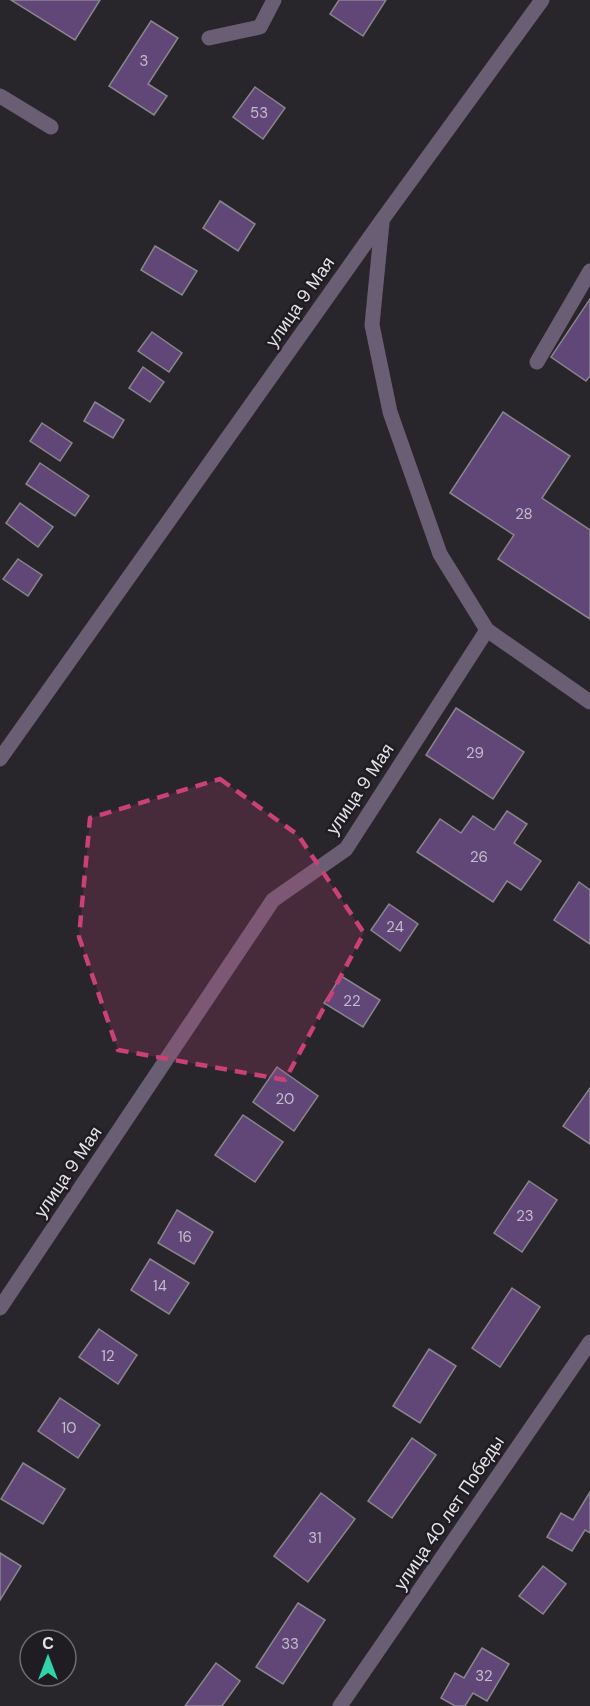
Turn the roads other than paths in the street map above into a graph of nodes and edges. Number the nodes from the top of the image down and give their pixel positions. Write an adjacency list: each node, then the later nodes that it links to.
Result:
1 (274, 0): 3 (street)
2 (542, 0): 6 (street, улица 9 Мая)
3 (209, 38)
4 (0, 96): 5 (street)
5 (51, 127)
6 (382, 220): 9 (street); 11 (street, улица 9 Мая)
7 (590, 271): 8 (street)
8 (537, 362)
9 (487, 630): 10 (street); 12 (street, улица 9 Мая)
10 (590, 702)
11 (0, 759)
12 (0, 1308)
13 (590, 1342): 14 (street, улица 40 лет Победы)
14 (340, 1706)

